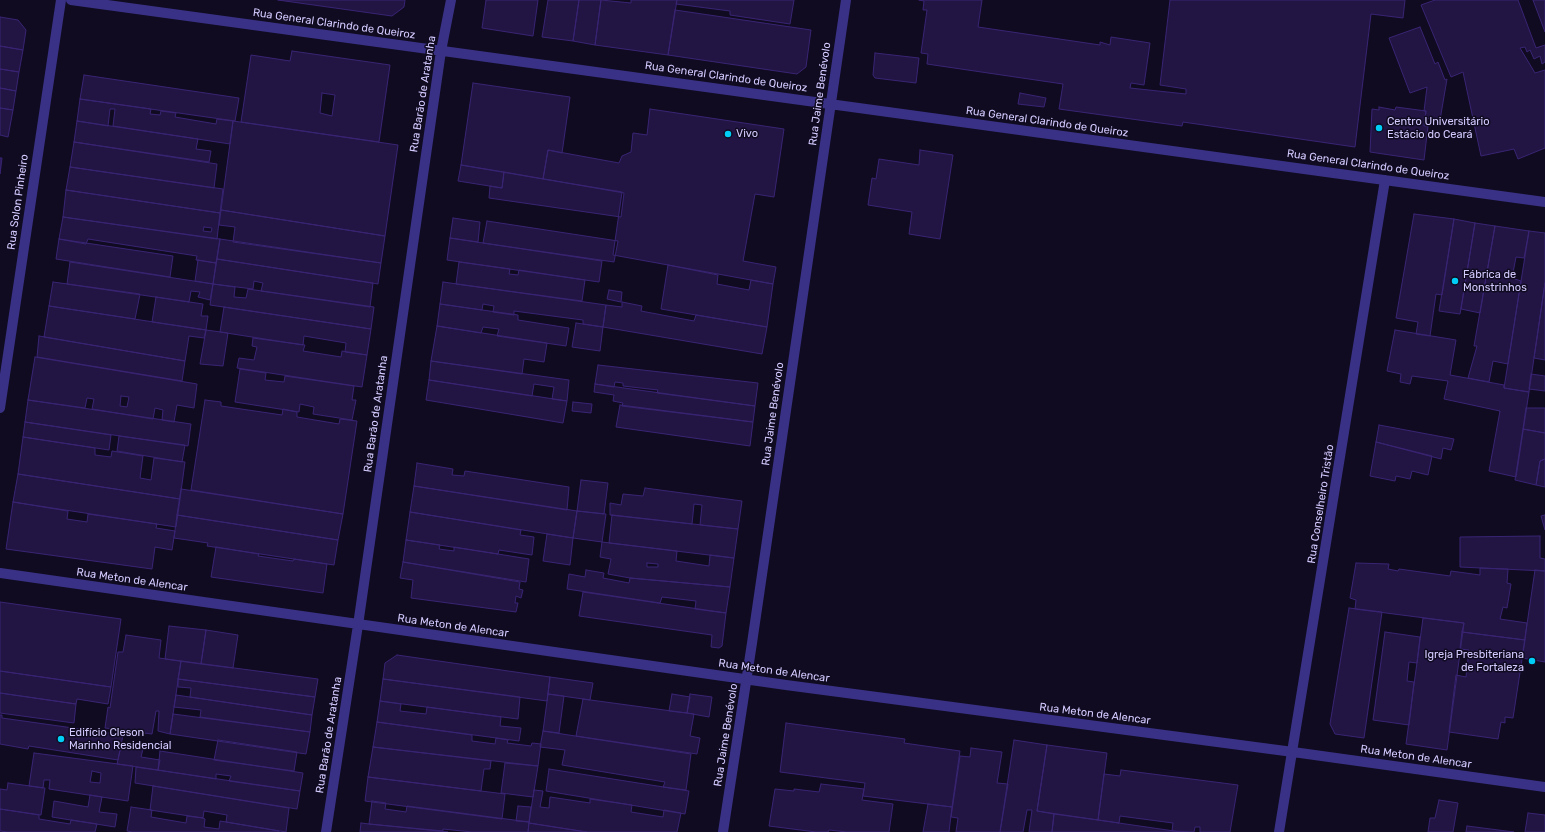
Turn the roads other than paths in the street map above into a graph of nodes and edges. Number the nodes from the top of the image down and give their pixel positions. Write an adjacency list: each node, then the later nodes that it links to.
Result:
1 (61, 0): 9 (street, Rua Solon Pinheiro)
2 (71, 0): 5 (street, Rua General Clarindo de Queiroz)
3 (451, 0): 5 (street, Rua Barão de Aratanha)
4 (846, 0): 6 (street, Rua Jaime Benévolo)
5 (441, 51): 6 (street, Rua General Clarindo de Queiroz); 11 (street, Rua Barão de Aratanha)
6 (831, 103): 7 (street, Rua General Clarindo de Queiroz); 12 (street, Rua Jaime Benévolo)
7 (1385, 180): 8 (street, Rua General Clarindo de Queiroz); 13 (street, Rua Conselheiro Tristão)
8 (1545, 202)
9 (0, 408)
10 (0, 573): 11 (street, Rua Meton de Alencar)
11 (358, 625): 12 (street, Rua Meton de Alencar); 15 (street, Rua Barão de Aratanha)
12 (746, 679): 13 (street, Rua Meton de Alencar); 16 (street, Rua Jaime Benévolo)
13 (1293, 752): 14 (street, Rua Meton de Alencar); 17 (street, Rua Conselheiro Tristão)
14 (1545, 787)
15 (326, 832)
16 (723, 832)
17 (1279, 832)

